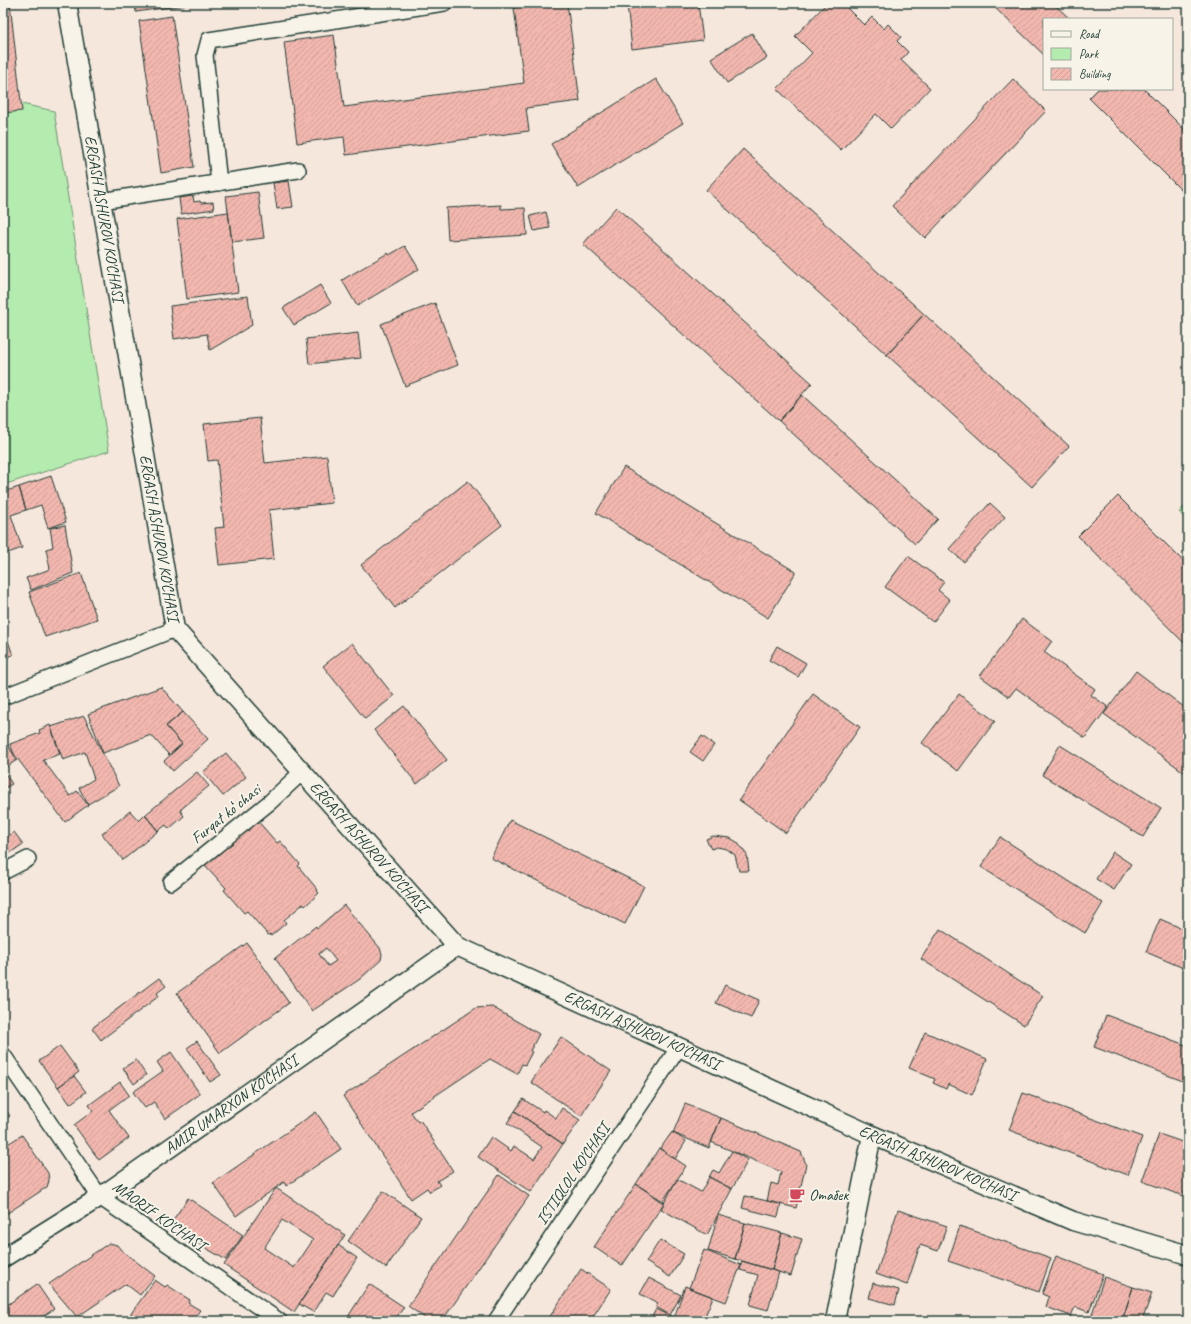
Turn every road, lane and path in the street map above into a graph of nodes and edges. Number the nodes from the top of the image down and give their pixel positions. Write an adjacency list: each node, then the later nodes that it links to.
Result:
1 (67, 3): 6 (street, ERGASH ASHUROV KO'CHASI)
2 (444, 3): 3 (street)
3 (385, 7): 5 (street)
4 (298, 170): 5 (street)
5 (219, 183): 6 (street)
6 (101, 201): 7 (street, ERGASH ASHUROV KO'CHASI)
7 (175, 629): 8 (street); 9 (street, ERGASH ASHUROV KO'CHASI)
8 (3, 697)
9 (302, 772): 12 (street, Furqat koʻchasi); 13 (street, ERGASH ASHUROV KO'CHASI)
10 (28, 859): 11 (street)
11 (3, 872)
12 (172, 882)
13 (457, 946): 14 (street, ERGASH ASHUROV KO'CHASI); 17 (street, AMIR UMARXON KO'CHASI)
14 (679, 1047): 16 (street, ERGASH ASHUROV KO'CHASI); 21 (street, ISTIQLOL KO'CHASI)
15 (3, 1055): 17 (street, MAORIF KO'CHASI)
16 (872, 1135): 18 (street, ERGASH ASHUROV KO'CHASI); 22 (street)
17 (100, 1197): 19 (street, AMIR UMARXON KO'CHASI); 20 (street, MAORIF KO'CHASI)
18 (1188, 1254)
19 (3, 1258)
20 (279, 1321)
21 (496, 1321)
22 (835, 1321)

